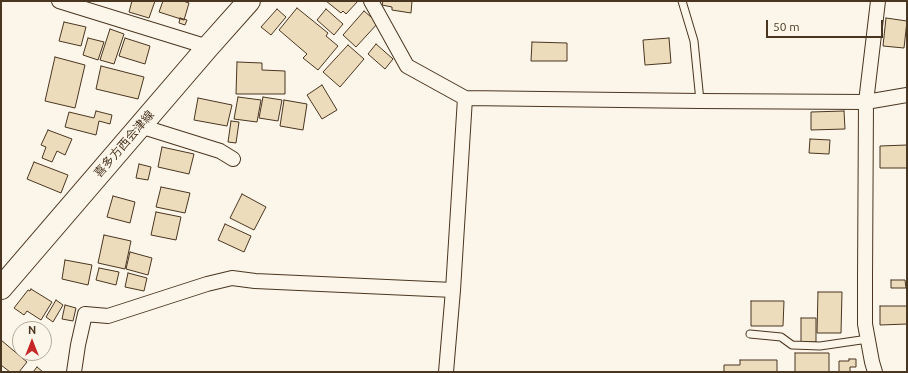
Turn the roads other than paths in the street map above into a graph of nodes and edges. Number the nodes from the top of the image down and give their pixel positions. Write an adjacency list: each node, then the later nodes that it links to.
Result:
1 (59, 1): 6 (street)
2 (250, 1): 6 (main road, 喜多方西会津線)
3 (371, 1): 8 (street)
4 (682, 1): 9 (lane)
5 (878, 1): 10 (street)
6 (208, 47): 11 (main road, 喜多方西会津線)
7 (907, 95): 10 (street)
8 (465, 98): 9 (street); 14 (street)
9 (700, 101): 10 (street)
10 (866, 102): 16 (street)
11 (140, 126): 12 (street); 13 (main road, 喜多方西会津線)
12 (233, 159)
13 (1, 288)
14 (452, 290): 17 (street); 18 (street)
15 (750, 334): 16 (lane)
16 (868, 339): 19 (street)
17 (74, 372)
18 (446, 372)
19 (875, 372)

